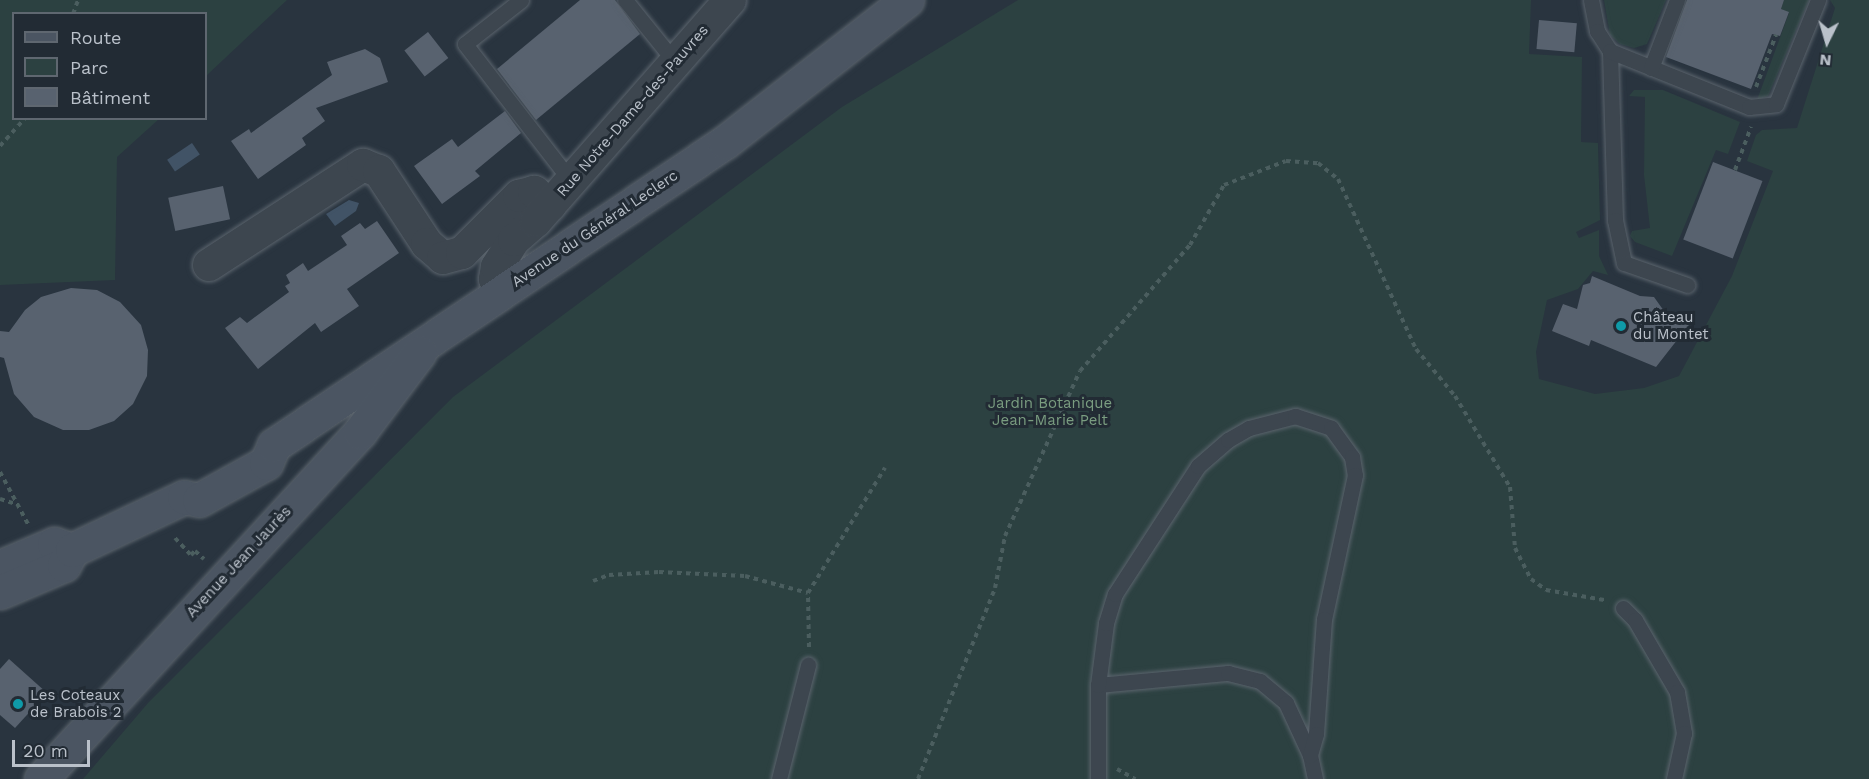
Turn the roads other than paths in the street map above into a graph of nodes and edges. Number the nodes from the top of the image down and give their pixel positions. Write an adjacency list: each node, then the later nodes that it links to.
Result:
1 (521, 0): 11 (lane)
2 (625, 0): 9 (lane)
3 (730, 0): 9 (street, Rue Notre-Dame-des-Pauvres)
4 (907, 0): 14 (main road, Avenue du Général Leclerc)
5 (1591, 0): 8 (lane)
6 (1677, 0): 10 (lane)
7 (1818, 0): 10 (lane)
8 (1610, 51): 10 (lane); 15 (lane)
9 (675, 62): 11 (street, Rue Notre-Dame-des-Pauvres)
10 (1651, 68)
11 (571, 181): 12 (street, Rue Notre-Dame-des-Pauvres)
12 (543, 213): 13 (street); 14 (street); 16 (street, Rue Notre-Dame-des-Pauvres)
13 (209, 265)
14 (530, 273): 16 (main road, Avenue du Général Leclerc)
15 (1687, 285)
16 (501, 292): 17 (main road, Avenue du Général Leclerc)
17 (429, 339): 18 (main road, Avenue du Général Leclerc); 25 (main road, Avenue Jean Jaurès)
18 (72, 550): 19 (main road, Avenue du Général Leclerc); 20 (main road, Avenue du Général Leclerc)
19 (0, 567)
20 (0, 592)
21 (1623, 608): 29 (lane)
22 (808, 665): 26 (lane)
23 (1098, 685): 24 (lane); 24 (lane); 27 (lane)
24 (1310, 755): 28 (lane)
25 (45, 774)
26 (779, 779)
27 (1098, 779)
28 (1315, 779)
29 (1674, 779)

